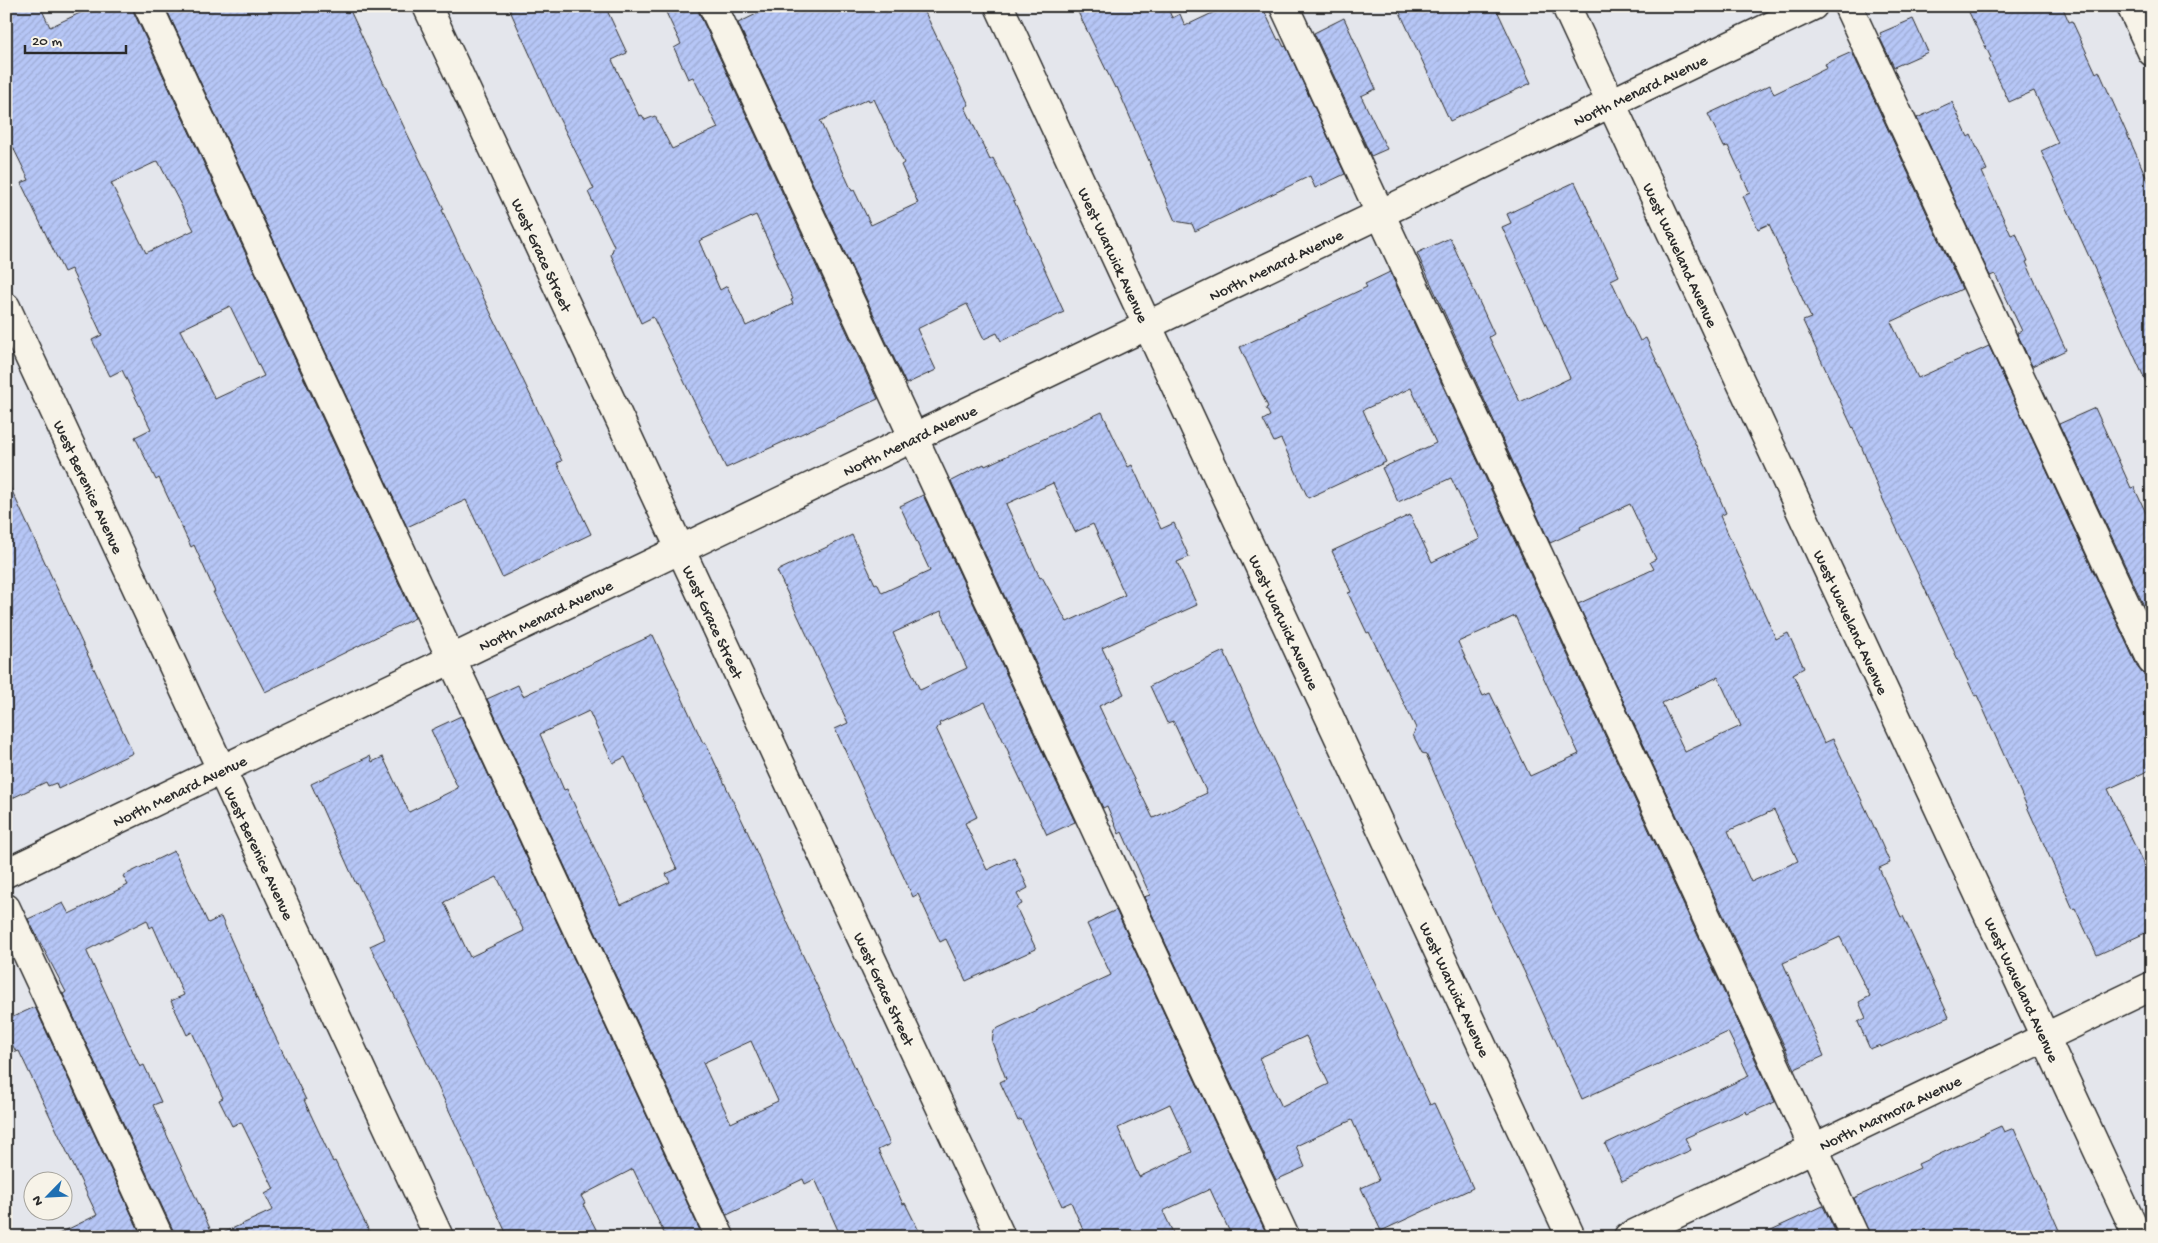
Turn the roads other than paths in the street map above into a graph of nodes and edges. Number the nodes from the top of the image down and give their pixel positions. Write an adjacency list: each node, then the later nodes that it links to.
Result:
1 (148, 6): 17 (street)
2 (427, 6): 16 (street, West Grace Street)
3 (713, 6): 15 (street)
4 (998, 6): 14 (street, West Warwick Avenue)
5 (1284, 6): 12 (street)
6 (1566, 6): 11 (street, West Waveland Avenue)
7 (1813, 6): 11 (street, North Menard Avenue)
8 (1848, 6): 18 (street)
9 (2131, 6): 10 (street)
10 (2152, 52)
11 (1611, 103): 12 (street, North Menard Avenue); 23 (street, West Waveland Avenue)
12 (1380, 214): 14 (street, North Menard Avenue); 24 (street)
13 (6, 308): 19 (street, West Berenice Avenue)
14 (1147, 326): 15 (street, North Menard Avenue); 30 (street, West Warwick Avenue)
15 (914, 438): 16 (street, North Menard Avenue); 29 (street)
16 (680, 550): 17 (street, North Menard Avenue); 28 (street, West Grace Street)
17 (452, 660): 19 (street, North Menard Avenue); 27 (street)
18 (2152, 661)
19 (222, 770): 20 (street, North Menard Avenue); 26 (street, West Berenice Avenue)
20 (6, 873)
21 (6, 908): 25 (street)
22 (2152, 986): 23 (street, North Marmora Avenue)
23 (2045, 1037): 24 (street, North Marmora Avenue); 33 (street, West Waveland Avenue)
24 (1813, 1148): 31 (street, North Marmora Avenue); 32 (street)
25 (159, 1237)
26 (439, 1237)
27 (720, 1237)
28 (1001, 1237)
29 (1285, 1237)
30 (1571, 1237)
31 (1628, 1237)
32 (1854, 1237)
33 (2138, 1237)

